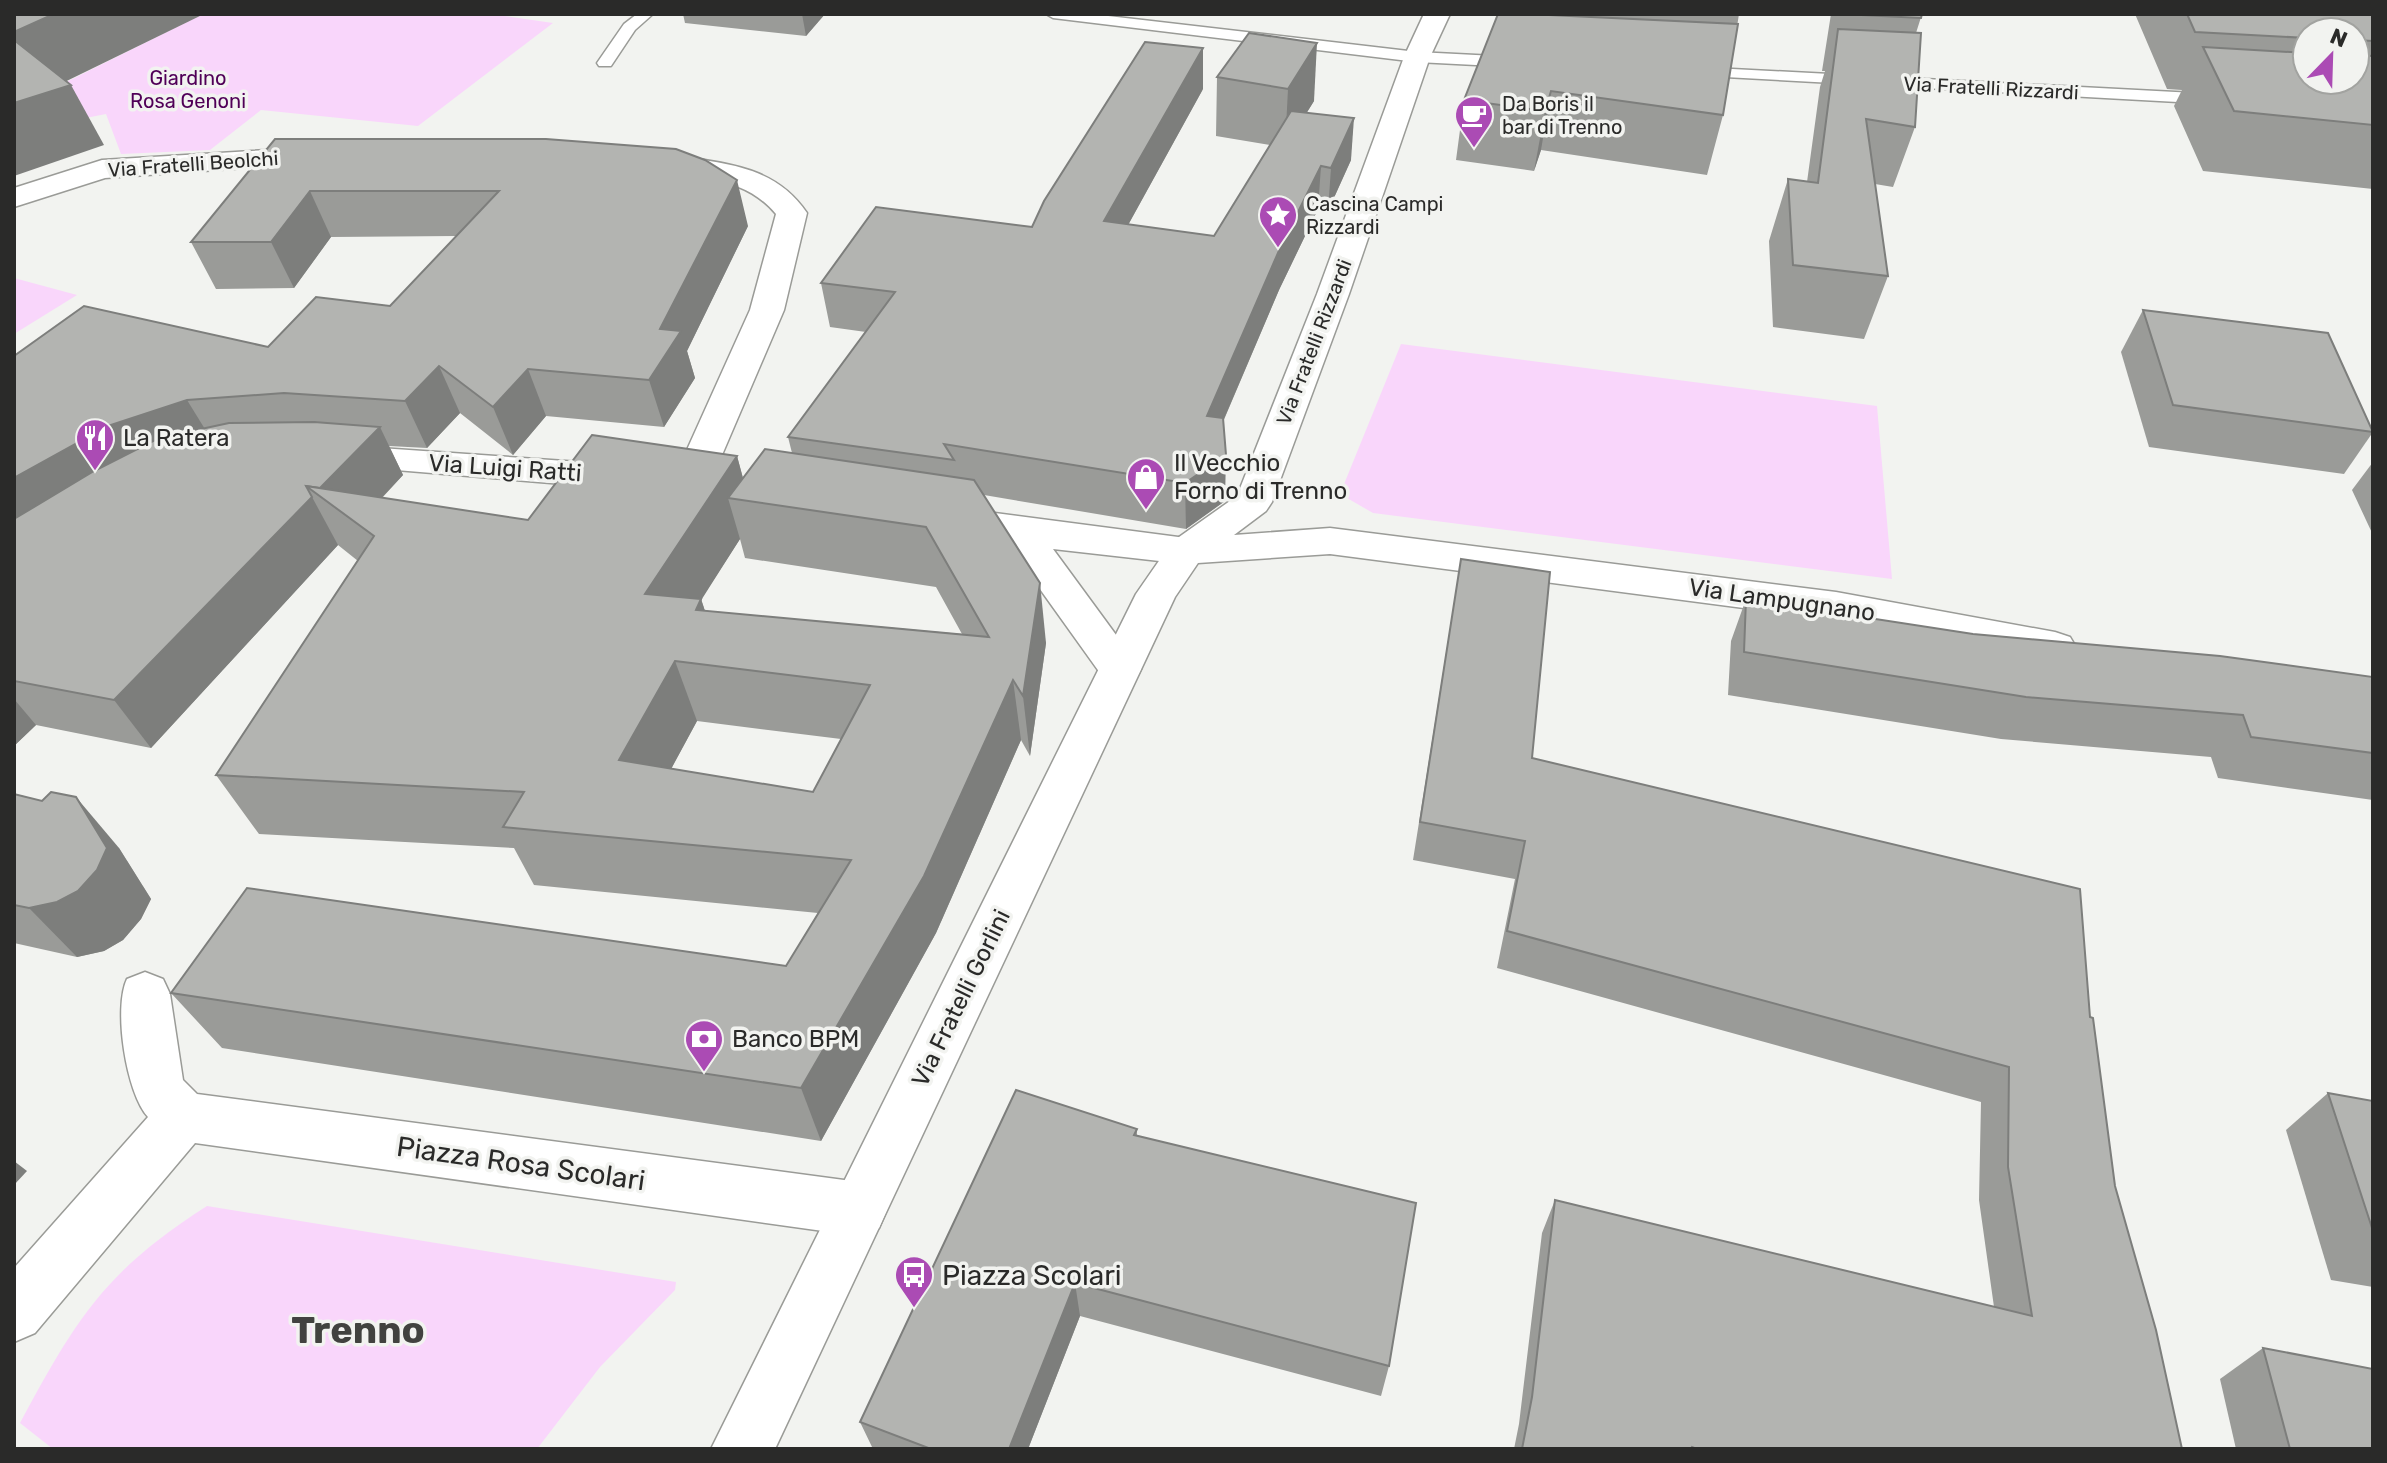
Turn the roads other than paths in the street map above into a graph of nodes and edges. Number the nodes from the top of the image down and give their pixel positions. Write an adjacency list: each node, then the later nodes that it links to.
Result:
1 (646, 14): 5 (lane)
2 (1053, 14): 4 (lane)
3 (1437, 14): 4 (street, Via Fratelli Rizzardi)
4 (1417, 57): 6 (lane); 15 (street, Via Fratelli Rizzardi)
5 (605, 63)
6 (1537, 63)
7 (1676, 71): 8 (lane, Via Fratelli Rizzardi)
8 (2233, 100)
9 (341, 155): 11 (street, Via Fratelli Beolchi)
10 (632, 159): 12 (street, Via Luigi Ratti)
11 (14, 198)
12 (298, 456)
13 (915, 514): 14 (street)
14 (1020, 532): 15 (street); 17 (street)
15 (1186, 551): 16 (street, Via Lampugnano); 17 (street, Via Fratelli Gorlini)
16 (2088, 654)
17 (1120, 669): 20 (street, Via Fratelli Gorlini)
18 (145, 994): 19 (street)
19 (183, 1117): 20 (street, Piazza Rosa Scolari); 21 (street)
20 (859, 1209): 22 (street, Via Fratelli Gorlini)
21 (14, 1312)
22 (742, 1449)

